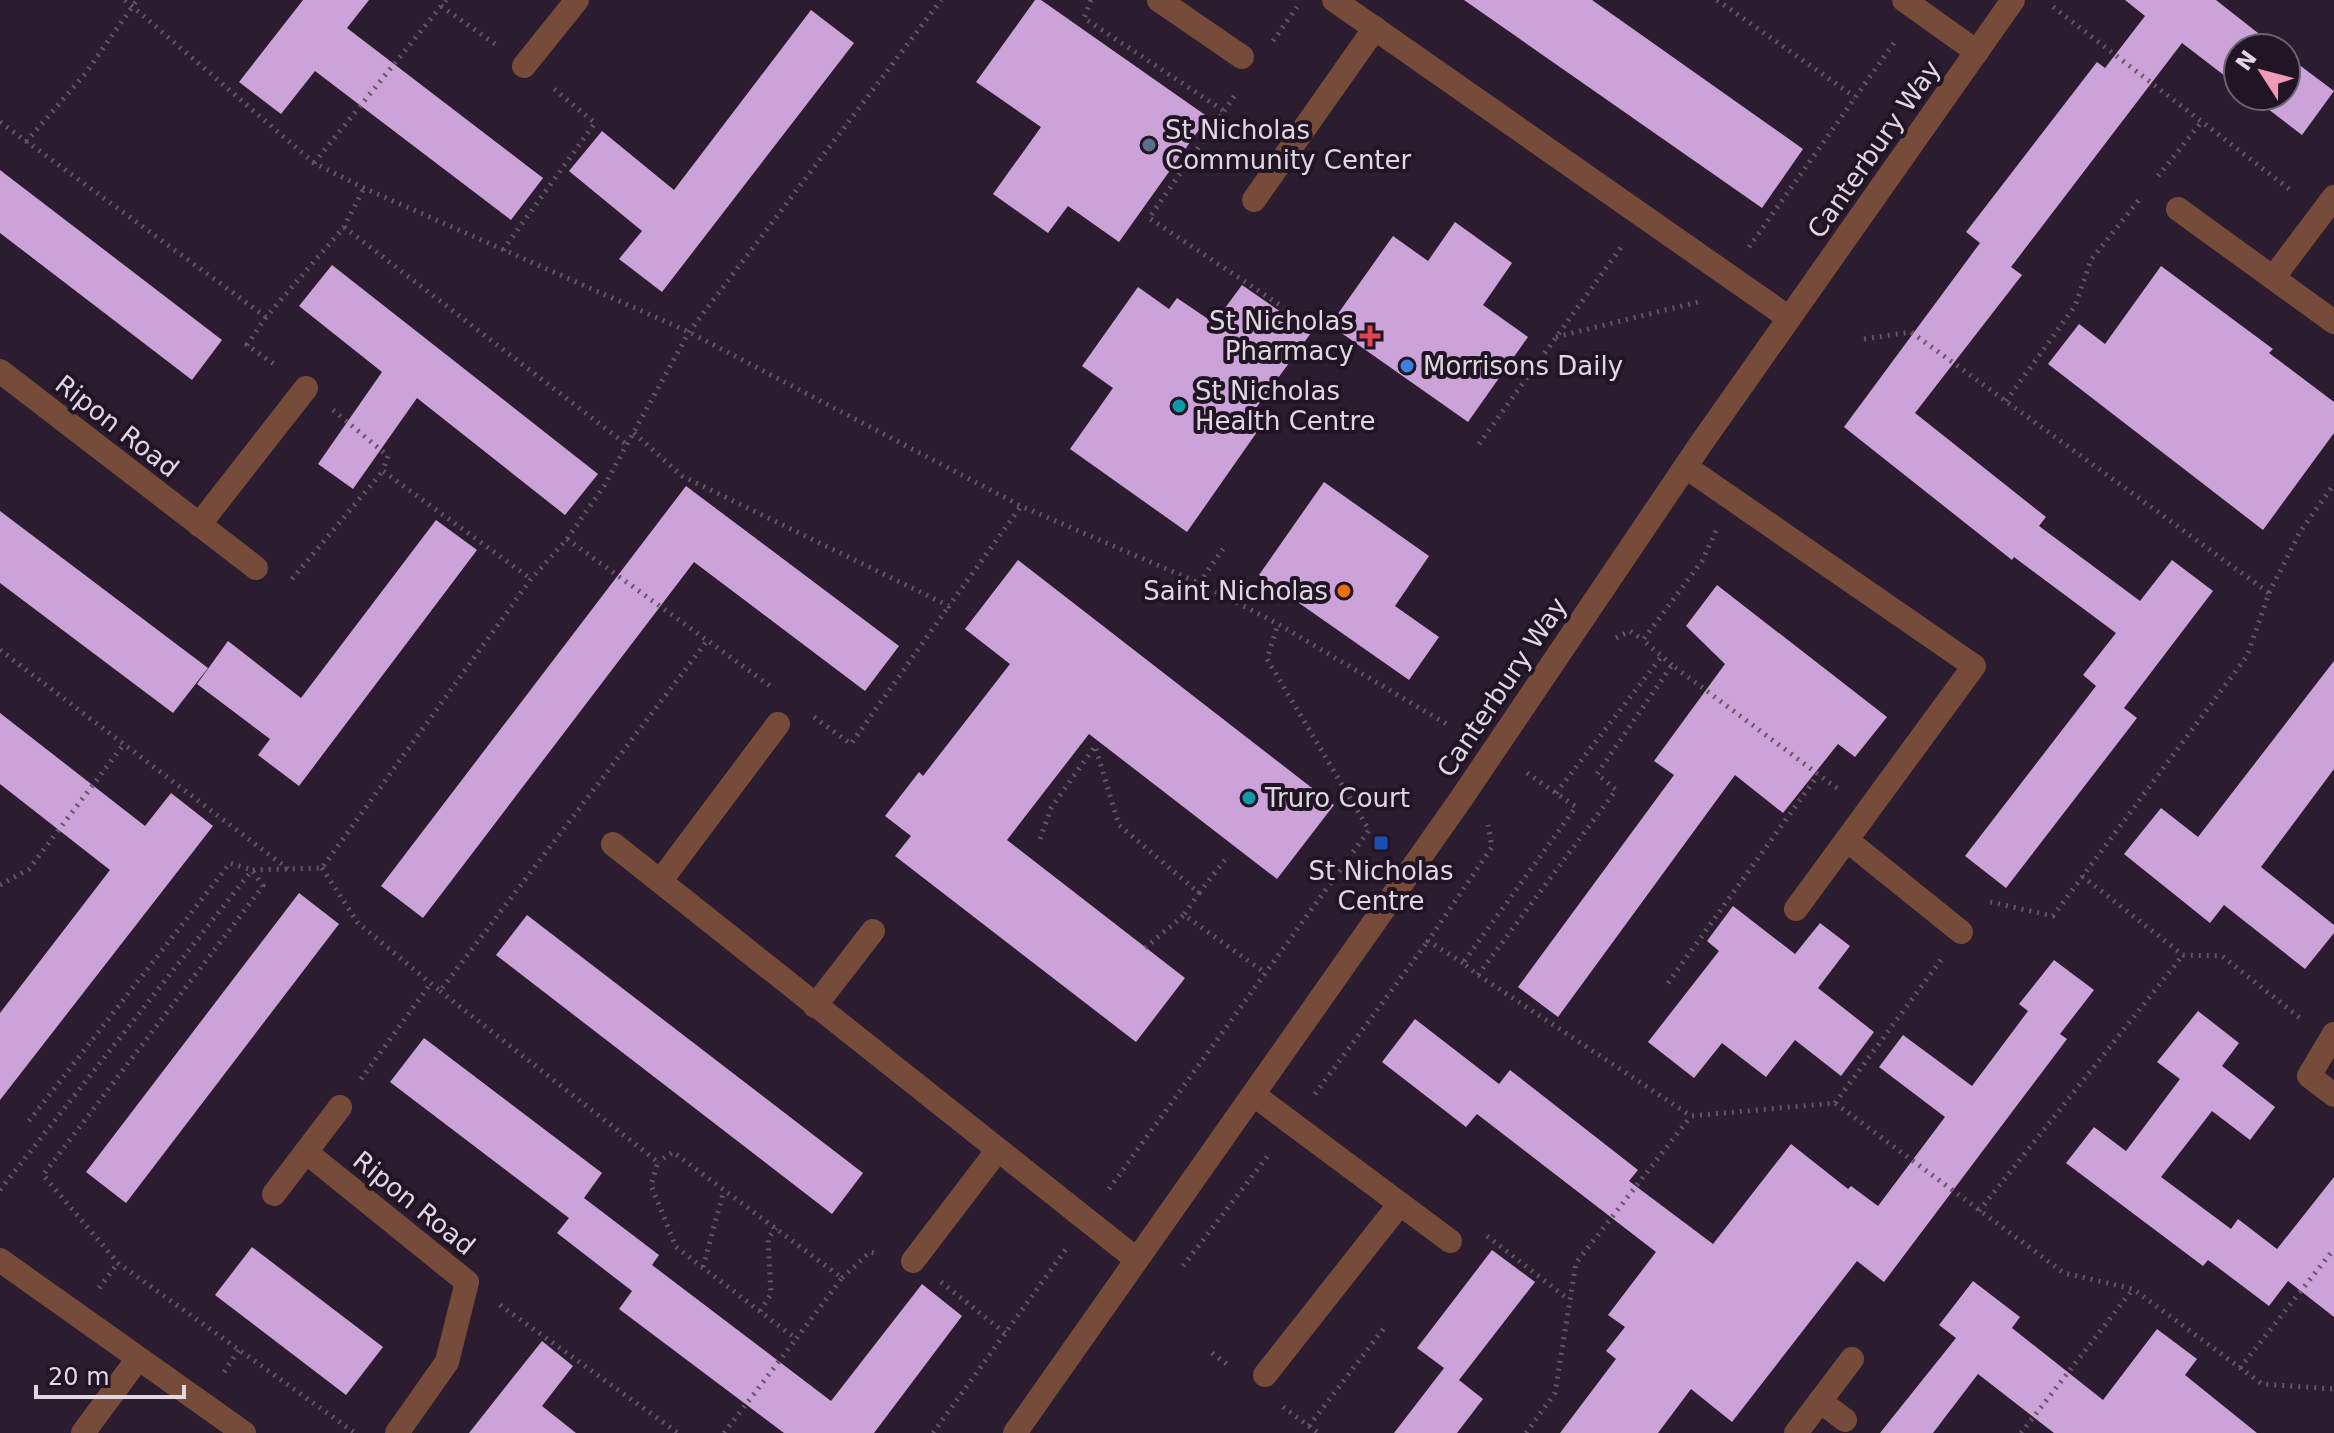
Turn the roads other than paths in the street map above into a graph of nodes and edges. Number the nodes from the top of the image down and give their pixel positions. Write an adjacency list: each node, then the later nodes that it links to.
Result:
1 (577, 0): 9 (street)
2 (1159, 0): 8 (street)
3 (1334, 0): 6 (street)
4 (2013, 0): 7 (street, Canterbury Way)
5 (1910, 5): 7 (street, Canterbury Way)
6 (1375, 28): 10 (street); 14 (street)
7 (1977, 52): 14 (street, Canterbury Way)
8 (1242, 57)
9 (524, 66)
10 (1254, 200)
11 (2328, 205): 13 (street)
12 (2178, 209): 13 (street)
13 (2273, 278): 15 (street)
14 (1789, 318): 18 (street, Canterbury Way)
15 (2334, 322)
16 (0, 371): 19 (street, Ripon Road)
17 (306, 388): 19 (street)
18 (1686, 467): 22 (street); 30 (street, Canterbury Way)
19 (199, 525): 20 (street, Ripon Road)
20 (256, 568)
21 (778, 724): 24 (street)
22 (1848, 841): 25 (street); 27 (street)
23 (613, 844): 24 (street)
24 (662, 879): 28 (street)
25 (1796, 909)
26 (873, 931): 28 (street)
27 (1961, 932)
28 (815, 1006): 33 (street)
29 (2331, 1038): 31 (street)
30 (1254, 1095): 36 (street); 38 (street, Canterbury Way)
31 (2334, 1095)
32 (340, 1107): 34 (street)
33 (997, 1151): 38 (street); 40 (street)
34 (306, 1152): 35 (street); 48 (street, Ripon Road)
35 (274, 1194)
36 (1399, 1205): 37 (street); 43 (street)
37 (1450, 1241)
38 (1136, 1259): 49 (street, Canterbury Way)
39 (0, 1260): 42 (street)
40 (913, 1261)
41 (1852, 1359): 44 (street)
42 (137, 1360): 46 (street); 47 (street)
43 (1265, 1375)
44 (1820, 1401): 45 (street); 50 (street)
45 (1845, 1420)
46 (83, 1433)
47 (244, 1433)
48 (397, 1433)
49 (1015, 1433)
50 (1796, 1433)

